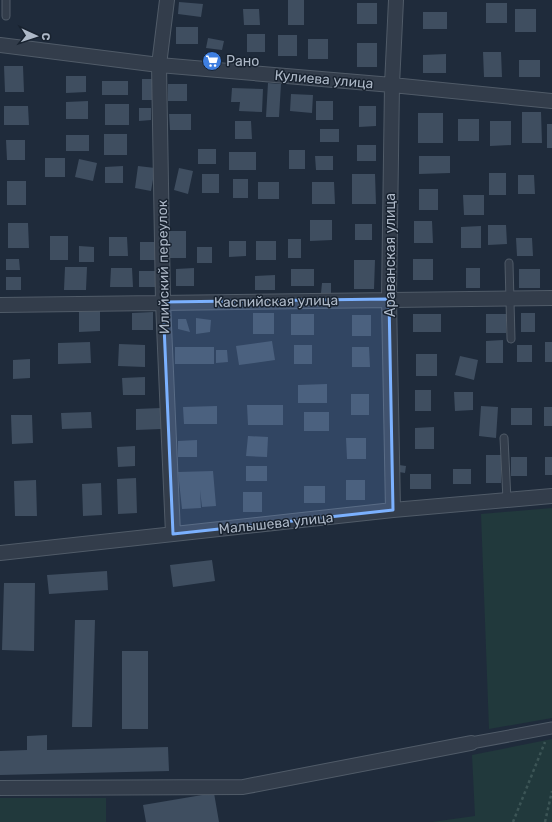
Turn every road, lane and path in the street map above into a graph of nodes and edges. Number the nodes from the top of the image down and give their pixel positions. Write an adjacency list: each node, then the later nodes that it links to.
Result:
1 (6, 0): 4 (lane)
2 (167, 0): 6 (street, Илийский переулок)
3 (396, 0): 7 (street, Араванская улица)
4 (6, 16)
5 (0, 45): 6 (street, Кулиева улица)
6 (159, 65): 7 (street, Кулиева улица); 13 (street, Илийский переулок)
7 (392, 85): 8 (street, Кулиева улица); 12 (street, Араванская улица)
8 (552, 101)
9 (509, 263): 10 (lane)
10 (510, 298): 11 (street, Каспийская улица); 12 (street, Каспийская улица); 15 (lane)
11 (552, 298)
12 (389, 299): 13 (street, Каспийская улица); 19 (street, Араванская улица)
13 (163, 302): 14 (street, Каспийская улица); 20 (street, Илийский переулок)
14 (0, 305)
15 (512, 339)
16 (504, 438): 18 (lane)
17 (552, 496): 18 (street, Малышева улица)
18 (507, 500): 19 (street, Малышева улица)
19 (393, 510): 20 (street, Малышева улица)
20 (173, 534): 21 (street, Малышева улица)
21 (0, 553)
22 (551, 728): 23 (street); 26 (path)
23 (471, 743): 24 (street)
24 (0, 788)
25 (552, 791): 27 (path)
26 (513, 822)
27 (545, 822)

